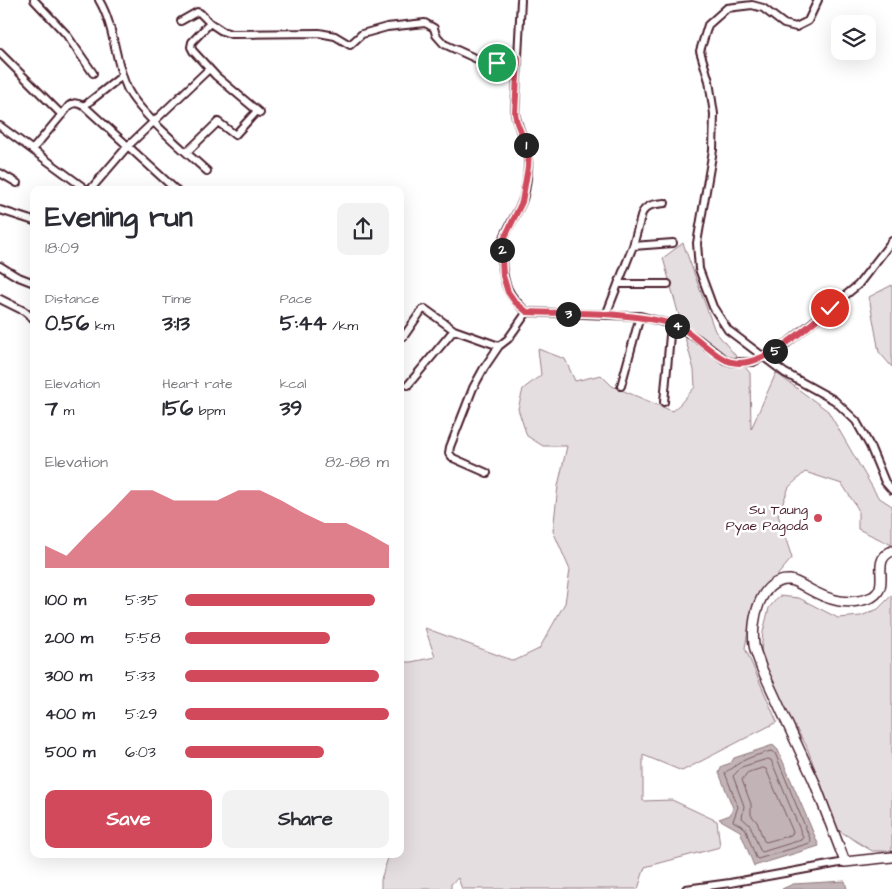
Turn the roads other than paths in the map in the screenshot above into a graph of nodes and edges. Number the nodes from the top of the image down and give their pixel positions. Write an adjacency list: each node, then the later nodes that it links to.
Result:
1 (34, 0): 10 (street)
2 (99, 0): 11 (street)
3 (521, 0): 8 (street)
4 (818, 0): 44 (street)
5 (181, 21): 6 (street)
6 (210, 23): 8 (street); 9 (street)
7 (0, 53): 13 (street)
8 (518, 58): 36 (street)
9 (209, 69): 14 (street); 18 (street)
10 (93, 73)
11 (122, 76): 12 (street); 14 (street)
12 (84, 106): 13 (street); 16 (street)
13 (62, 115): 17 (street)
14 (154, 120): 16 (street); 18 (street)
15 (0, 127): 17 (street)
16 (127, 147): 23 (street); 24 (street)
17 (34, 149): 22 (street)
18 (187, 152): 19 (street)
19 (206, 171)
20 (0, 173): 21 (street)
21 (17, 183)
22 (83, 186)
23 (92, 186)
24 (171, 186)
25 (664, 204): 30 (street)
26 (0, 210): 27 (street)
27 (30, 219)
28 (892, 241): 44 (street)
29 (673, 243): 30 (street)
30 (633, 246): 33 (street)
31 (0, 266): 32 (street)
32 (30, 281)
33 (618, 284): 34 (street); 37 (street)
34 (668, 284)
35 (0, 299): 38 (street)
36 (527, 312): 37 (street); 43 (street)
37 (606, 315): 39 (street)
38 (30, 316)
39 (640, 316): 40 (street); 46 (street)
40 (671, 324): 44 (street); 47 (street)
41 (454, 330): 42 (street); 43 (street); 45 (street)
42 (404, 336)
43 (499, 346): 48 (street)
44 (763, 356): 49 (street)
45 (408, 385)
46 (622, 386)
47 (664, 402)
48 (487, 473)
49 (892, 490)
50 (892, 552): 52 (main road)
51 (892, 858): 52 (main road)
52 (844, 862): 53 (street)
53 (686, 889)

